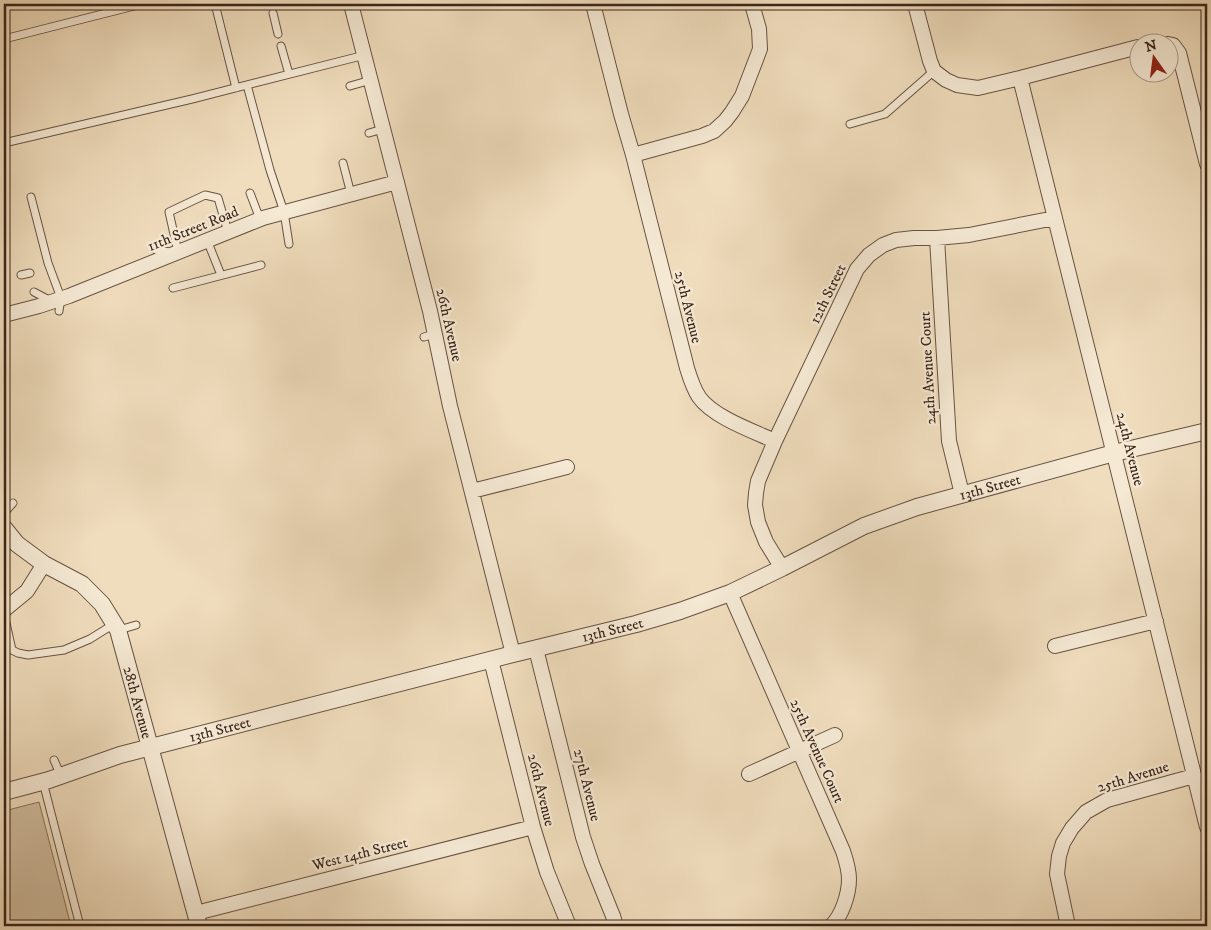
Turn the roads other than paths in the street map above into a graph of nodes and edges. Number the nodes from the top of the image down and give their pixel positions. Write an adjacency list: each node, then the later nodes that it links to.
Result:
1 (142, 4): 7 (lane)
2 (215, 4): 21 (lane)
3 (354, 4): 14 (street, 26th Avenue)
4 (593, 4): 26 (street, 25th Avenue)
5 (752, 4): 26 (street)
6 (915, 4): 15 (street)
7 (122, 6): 10 (lane)
8 (273, 13): 9 (lane)
9 (278, 34)
10 (4, 39)
11 (281, 46): 16 (lane)
12 (1128, 50): 17 (street)
13 (1178, 52): 28 (street)
14 (364, 55): 16 (lane); 18 (street, 26th Avenue)
15 (934, 71): 17 (street); 22 (lane)
16 (289, 74): 19 (lane)
17 (1020, 78): 34 (street, 24th Avenue)
18 (371, 80): 20 (lane); 23 (street, 26th Avenue)
19 (247, 85): 21 (lane); 33 (lane)
20 (350, 86)
21 (236, 88): 25 (lane)
22 (850, 124)
23 (384, 129): 24 (lane); 29 (street, 26th Avenue)
24 (368, 133)
25 (4, 143)
26 (633, 155): 51 (street, 25th Avenue)
27 (343, 163): 31 (lane)
28 (1207, 164)
29 (397, 182): 31 (street, 11th Street Road); 54 (street, 26th Avenue)
30 (250, 193): 35 (lane)
31 (351, 194): 33 (street, 11th Street Road)
32 (32, 197): 48 (lane)
33 (284, 212): 35 (street, 11th Street Road); 39 (lane)
34 (1055, 218): 37 (street, 12th Street); 52 (street, 24th Avenue)
35 (260, 219): 36 (street, 11th Street Road)
36 (228, 232): 38 (street, 11th Street Road); 41 (lane)
37 (937, 238): 51 (street, 12th Street); 55 (street, 24th Avenue Court)
38 (207, 240): 41 (street, 11th Street Road); 45 (lane)
39 (288, 244)
40 (156, 250): 41 (lane)
41 (177, 252): 48 (street, 11th Street Road)
42 (261, 265): 45 (lane)
43 (30, 274): 44 (lane)
44 (21, 275)
45 (221, 275): 46 (lane)
46 (173, 288)
47 (34, 292): 48 (lane)
48 (52, 306): 49 (street, 11th Street Road)
49 (4, 315)
50 (1207, 431): 52 (street, 13th Street)
51 (776, 441): 60 (street)
52 (1114, 454): 55 (street, 13th Street); 64 (street, 24th Avenue)
53 (567, 467): 54 (street)
54 (472, 491): 69 (street, 26th Avenue)
55 (962, 494): 60 (street, 13th Street)
56 (13, 503): 57 (lane)
57 (4, 517)
58 (4, 528): 59 (street, 28th Avenue)
59 (44, 564): 62 (street); 66 (street, 28th Avenue)
60 (782, 568): 61 (street, 13th Street)
61 (730, 593): 68 (street, 13th Street); 73 (street, 25th Avenue Court)
62 (4, 610)
63 (4, 614): 66 (lane)
64 (1156, 621): 67 (street); 77 (street, 24th Avenue)
65 (136, 625): 66 (lane)
66 (116, 627): 72 (street, 28th Avenue)
67 (1055, 646)
68 (536, 649): 69 (street, 13th Street); 85 (street, 27th Avenue)
69 (513, 654): 70 (street, 13th Street)
70 (491, 660): 72 (street, 13th Street); 80 (street, 26th Avenue)
71 (835, 735): 73 (street)
72 (150, 748): 76 (street, 13th Street); 82 (street, 28th Avenue)
73 (799, 751): 75 (street); 86 (street, 25th Avenue Court)
74 (54, 760): 76 (lane)
75 (749, 774)
76 (61, 776): 78 (street, 13th Street)
77 (1194, 776): 81 (street, 24th Avenue); 87 (street, 25th Avenue)
78 (43, 782): 79 (street, 13th Street); 83 (lane)
79 (4, 792)
80 (533, 827): 82 (street, West 14th Street); 84 (street, 26th Avenue)
81 (1207, 827)
82 (197, 919)
83 (80, 926)
84 (569, 926)
85 (616, 926)
86 (832, 926)
87 (1068, 926)

